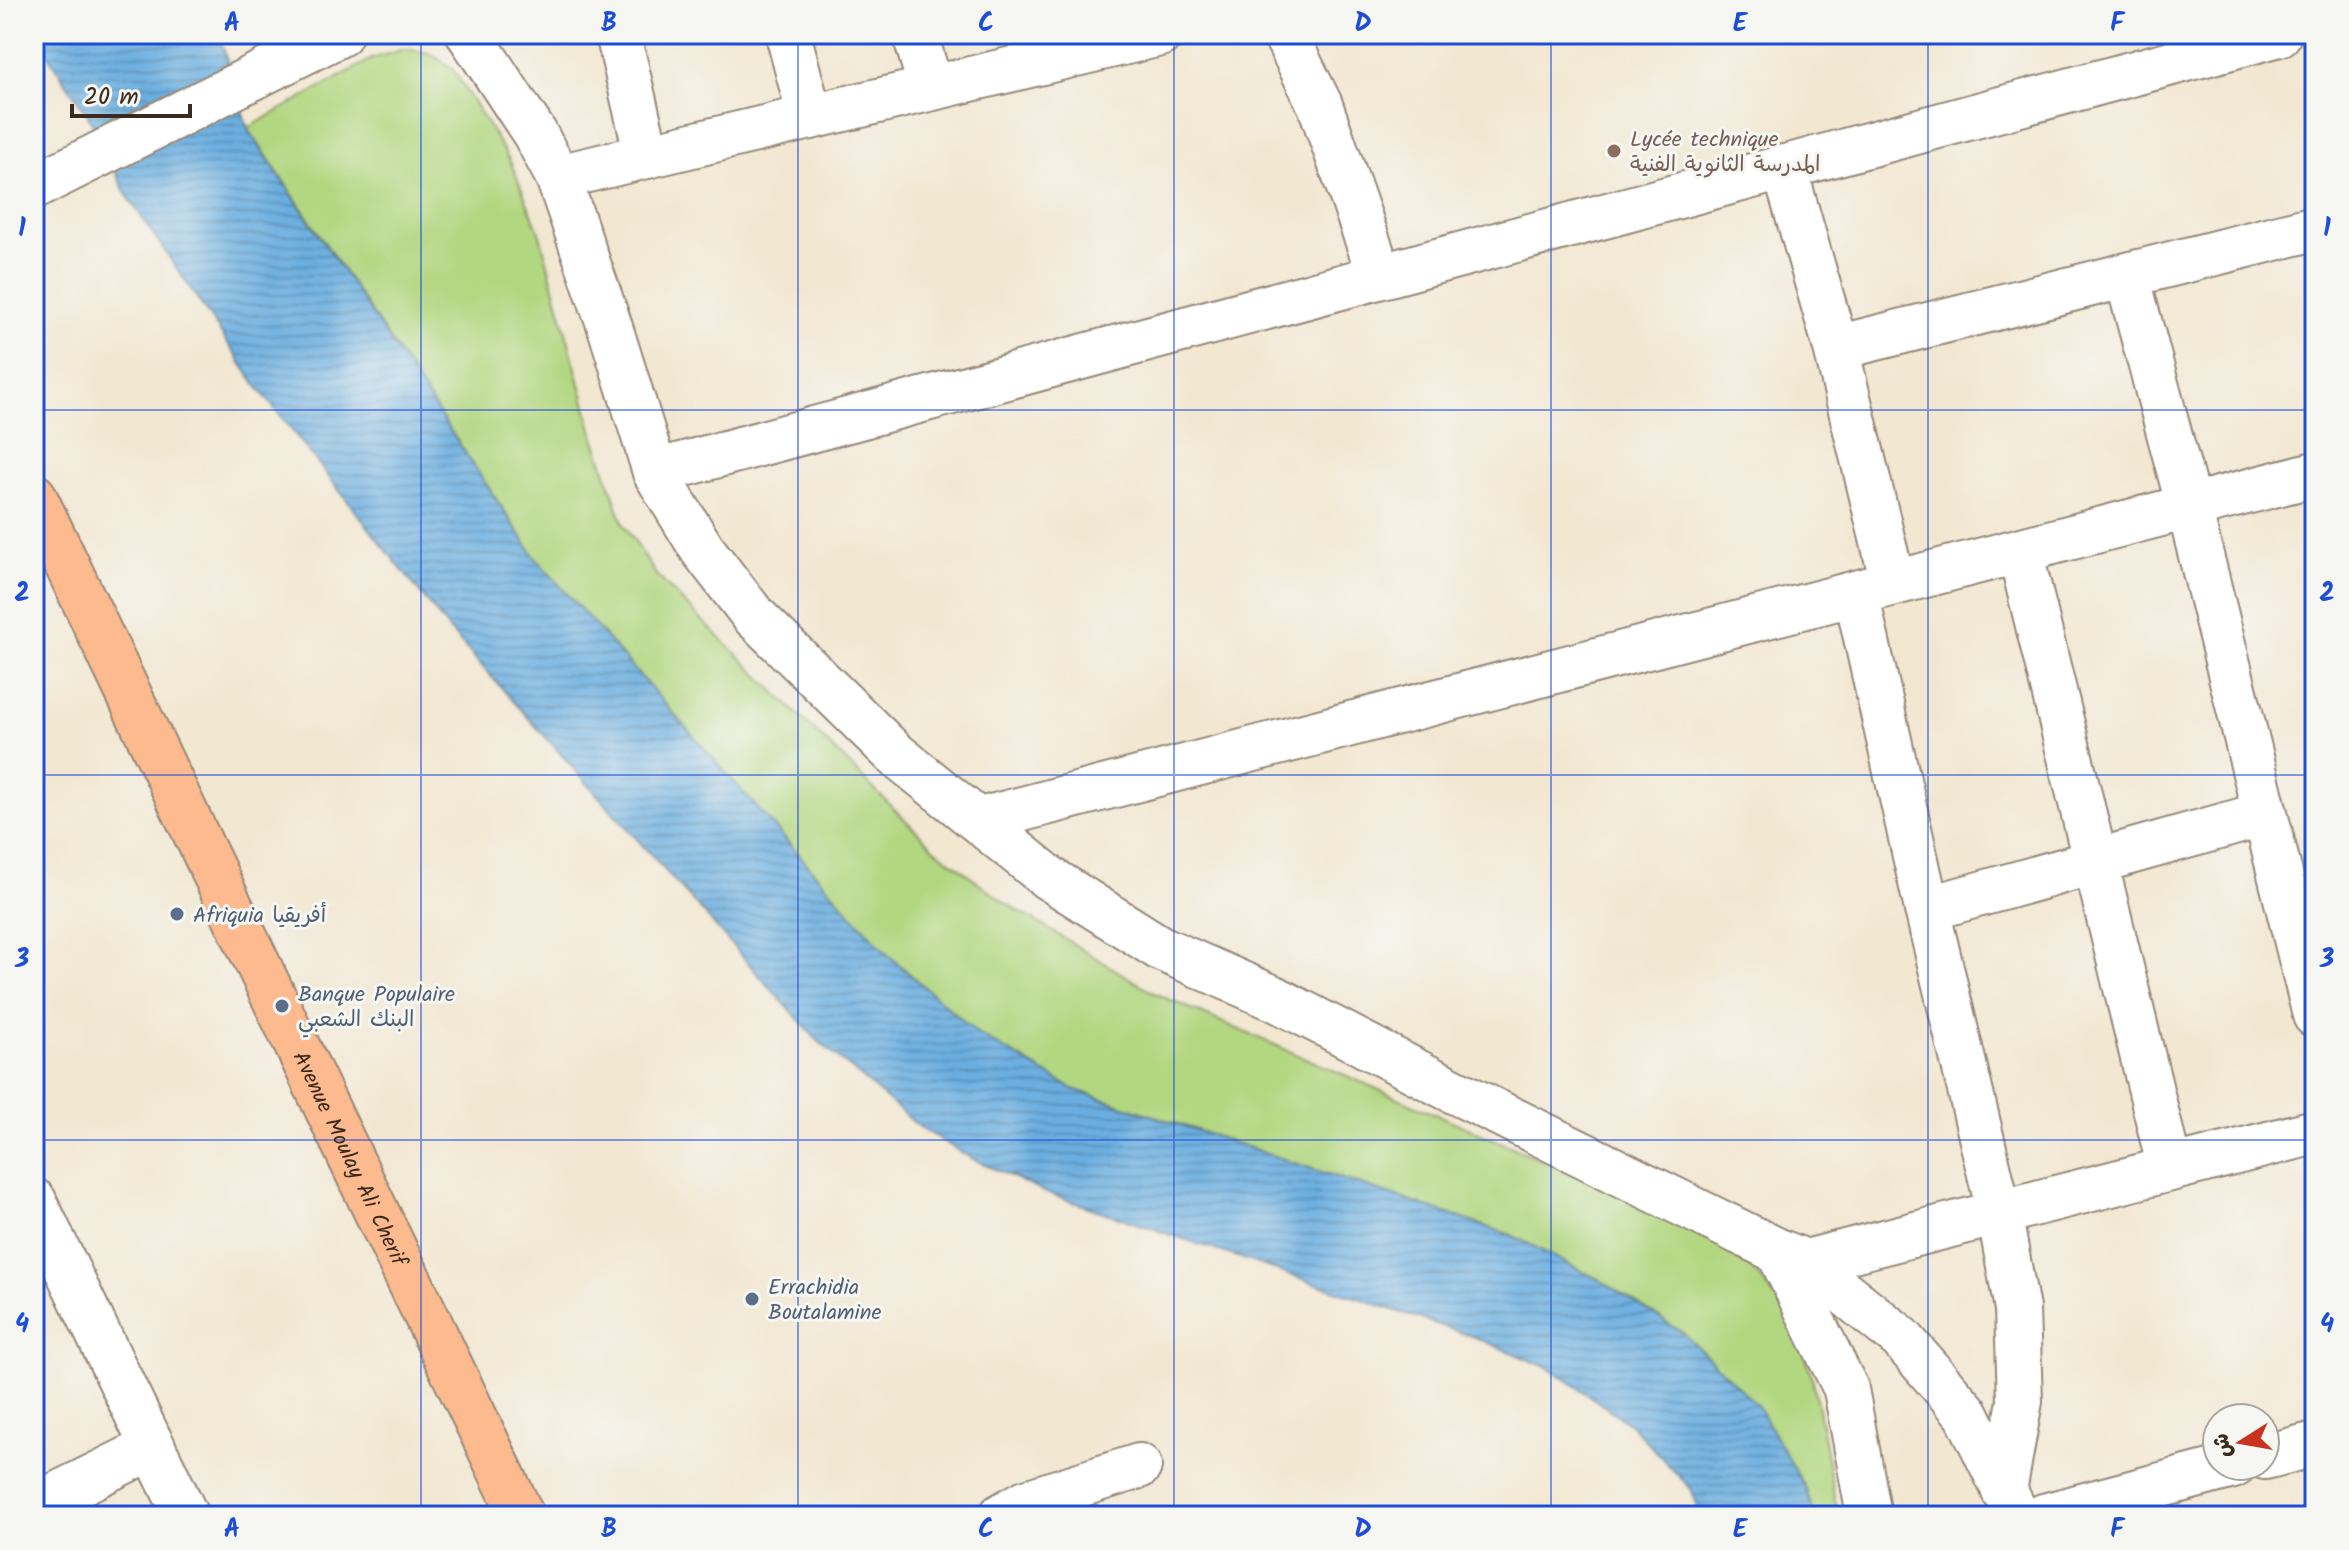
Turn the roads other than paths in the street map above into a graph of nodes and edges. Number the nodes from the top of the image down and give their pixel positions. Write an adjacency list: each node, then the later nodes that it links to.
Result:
1 (340, 34): 14 (street)
2 (469, 34): 13 (street)
3 (618, 34): 11 (street)
4 (788, 34): 10 (street)
5 (915, 34): 9 (street)
6 (1160, 34): 9 (street)
7 (1285, 34): 16 (street)
8 (2279, 34): 12 (street)
9 (931, 88): 10 (street)
10 (810, 117): 11 (street)
11 (647, 156): 13 (street)
12 (1784, 167): 16 (street); 18 (street)
13 (558, 177): 19 (street)
14 (34, 187)
15 (2315, 228): 17 (street)
16 (1380, 276): 19 (street)
17 (2127, 276): 18 (street); 22 (street)
18 (1836, 348): 24 (street)
19 (655, 472): 26 (street)
20 (2315, 474): 22 (street)
21 (34, 496): 43 (main road, Avenue Moulay Ali Cherif)
22 (2189, 507): 23 (street); 25 (street)
23 (2020, 551): 24 (street); 27 (street)
24 (1874, 588): 26 (street); 28 (street)
25 (2265, 814): 27 (street); 29 (street)
26 (980, 820): 34 (street)
27 (2097, 861): 28 (street); 31 (street)
28 (1927, 909): 33 (street)
29 (2315, 1015)
30 (2315, 1132): 31 (street)
31 (2170, 1169): 33 (street)
32 (34, 1201): 36 (street)
33 (1999, 1212): 34 (street); 40 (street)
34 (1792, 1256): 40 (street); 45 (street)
35 (2315, 1444): 37 (street)
36 (153, 1447): 41 (street); 42 (street)
37 (2281, 1453)
38 (1139, 1466): 44 (street)
39 (2201, 1474): 46 (street)
40 (2010, 1503)
41 (34, 1506)
42 (186, 1516)
43 (522, 1516)
44 (1001, 1516)
45 (1869, 1516)
46 (2044, 1516)

